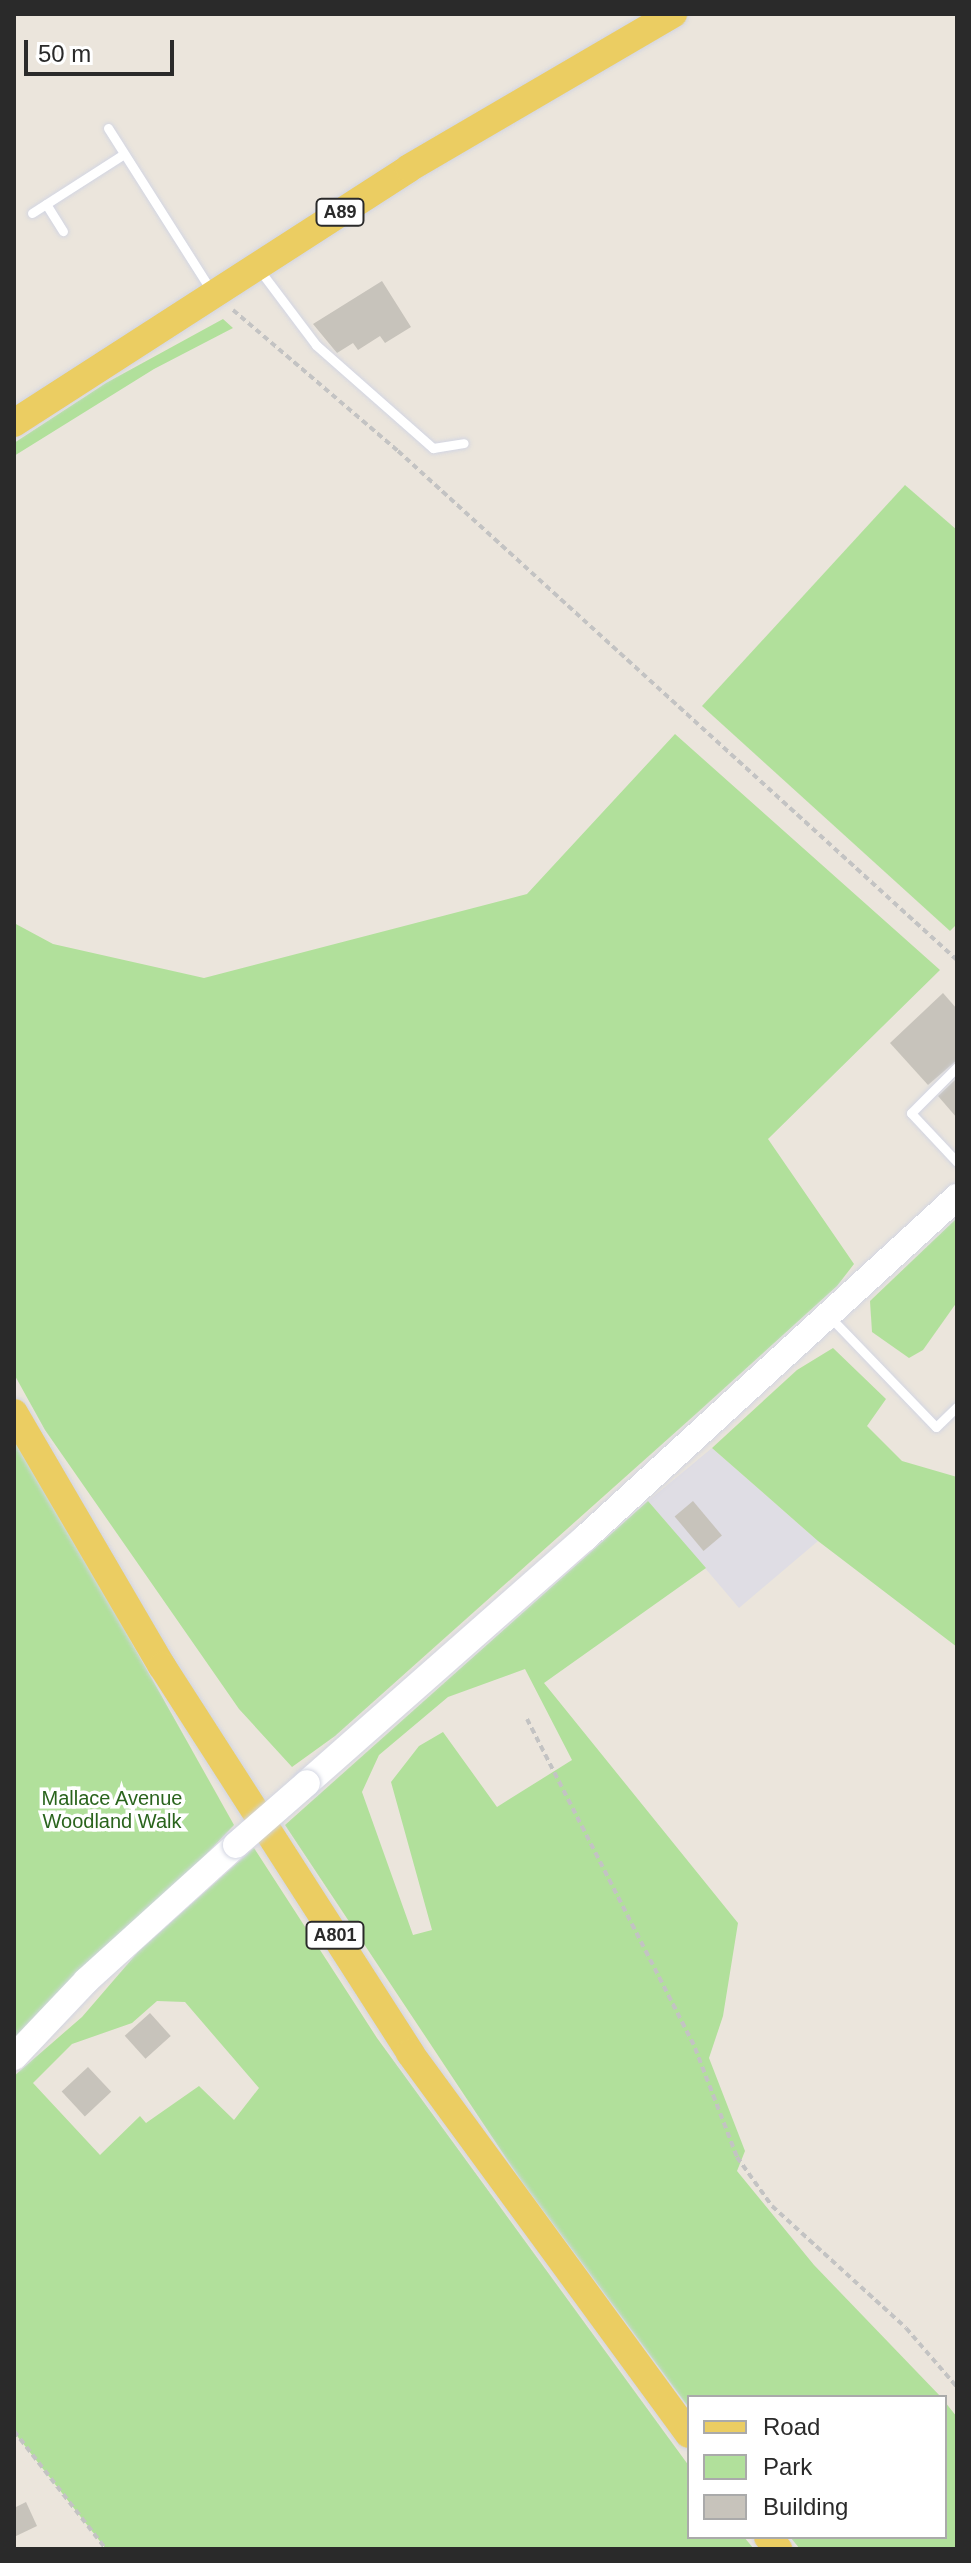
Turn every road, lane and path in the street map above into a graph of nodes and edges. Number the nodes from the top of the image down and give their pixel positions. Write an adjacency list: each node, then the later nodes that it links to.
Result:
1 (657, 18): 7 (main road, A89)
2 (108, 128): 3 (lane)
3 (124, 154): 4 (lane); 8 (lane)
4 (46, 204): 5 (lane); 6 (lane)
5 (32, 213)
6 (63, 231)
7 (256, 265): 8 (main road, A89); 10 (lane)
8 (213, 293): 9 (main road, A89); 11 (path)
9 (14, 423)
10 (464, 443)
11 (957, 960)
12 (957, 1067): 13 (lane)
13 (957, 1162)
14 (957, 1197): 15 (main road)
15 (829, 1316): 16 (lane); 19 (main road, bridge)
16 (957, 1407)
17 (14, 1413): 22 (main road, A801)
18 (527, 1719): 20 (path)
19 (14, 2057)
20 (957, 2387)
21 (14, 2431): 23 (path)
22 (687, 2431)
23 (106, 2549)

